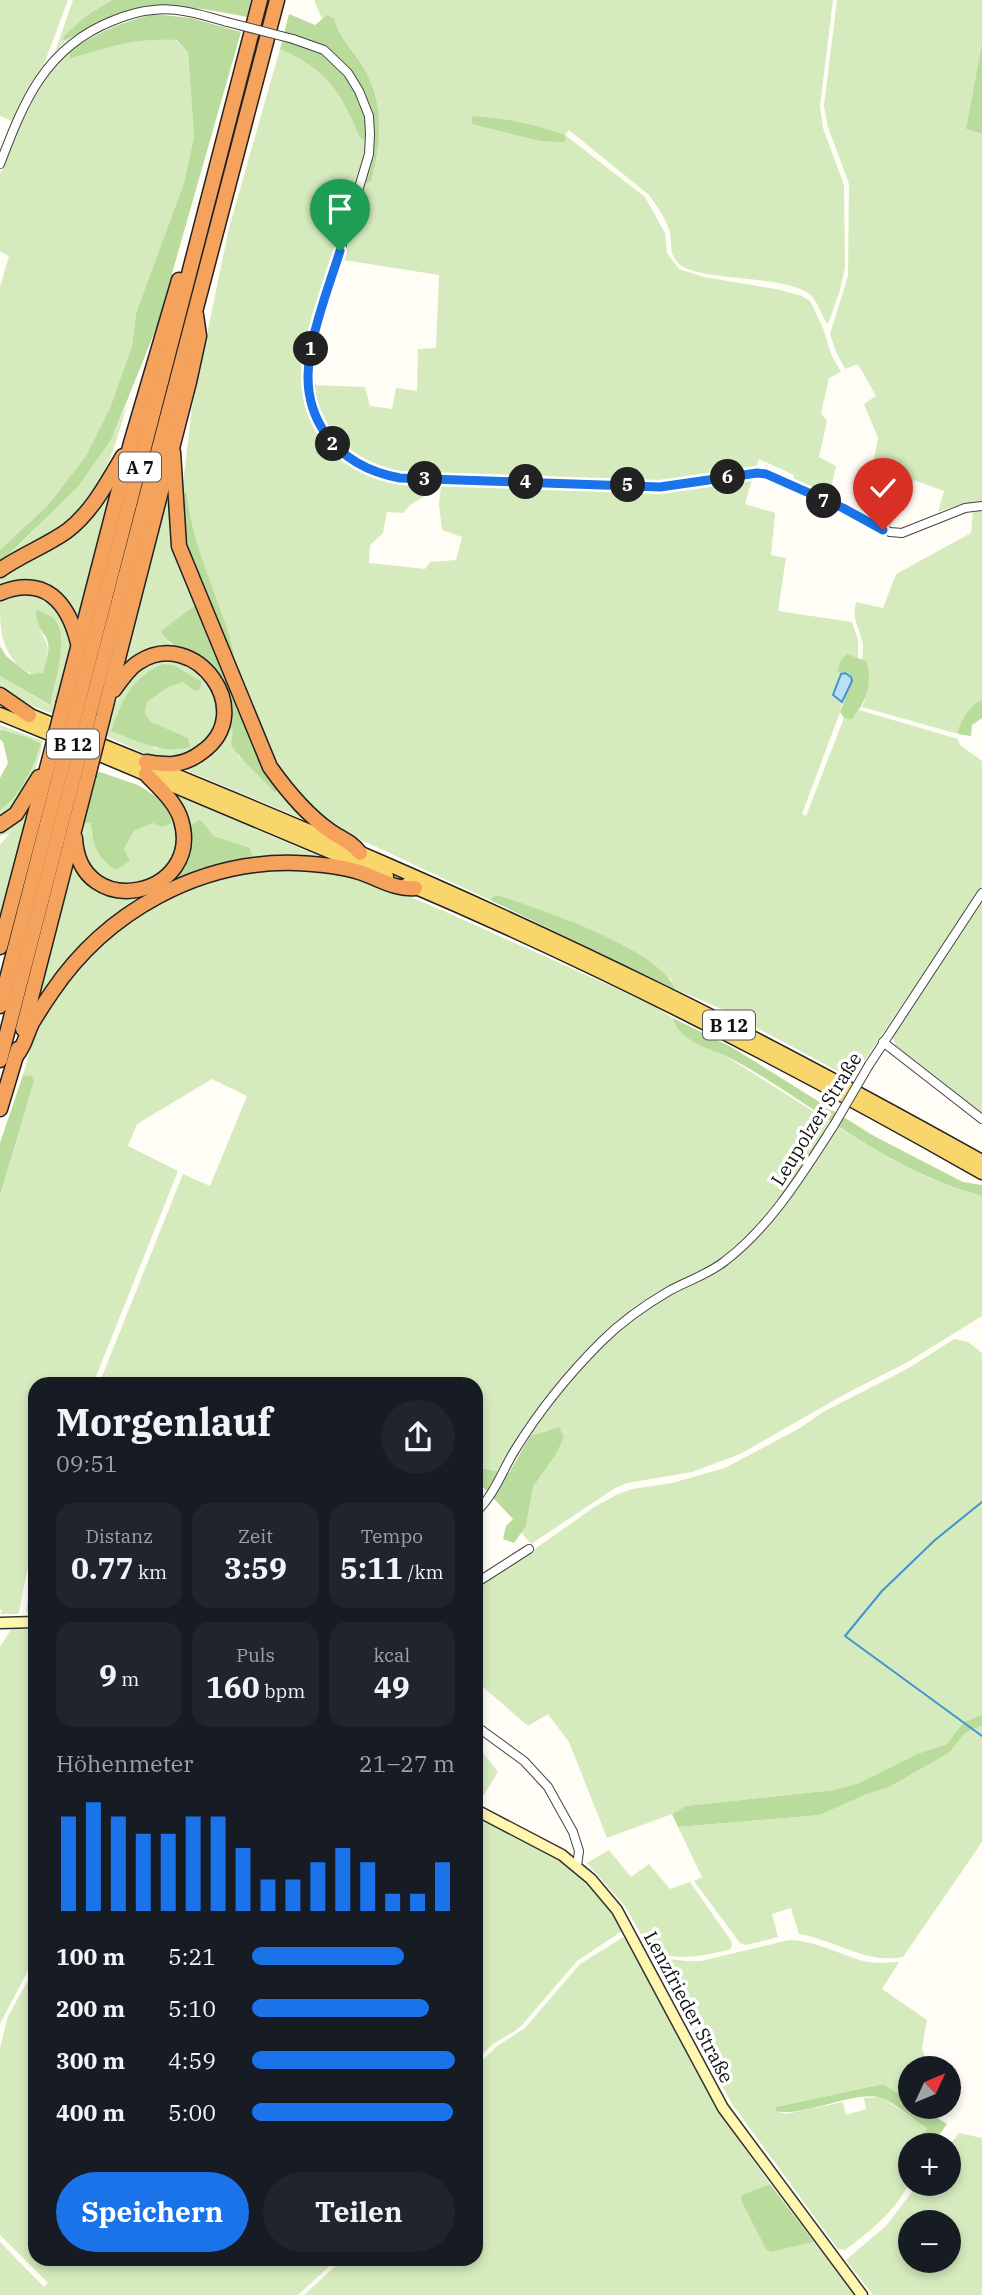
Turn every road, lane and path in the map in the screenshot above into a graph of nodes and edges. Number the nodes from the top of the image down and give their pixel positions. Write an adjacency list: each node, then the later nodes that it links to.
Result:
1 (260, 0): 4 (highway, A 7)
2 (277, 0): 5 (highway, A 7)
3 (0, 164): 8 (street, bridge)
4 (201, 228): 6 (highway); 15 (highway, A 7)
5 (195, 307): 7 (highway, A 7); 15 (highway, A 7)
6 (131, 443): 9 (highway); 11 (highway)
7 (173, 452): 13 (highway, A 7); 22 (highway, A 7)
8 (982, 506)
9 (0, 570)
10 (0, 593): 11 (highway)
11 (79, 646): 15 (highway)
12 (0, 695): 17 (highway)
13 (109, 696): 15 (highway); 18 (highway)
14 (0, 703): 17 (main road, B 12)
15 (84, 709): 19 (highway, bridge); 19 (highway, A 7, bridge)
16 (0, 714): 18 (main road, B 12)
17 (29, 715): 18 (main road, B 12)
18 (146, 768): 20 (highway); 22 (main road, B 12); 23 (main road, B 12)
19 (68, 769): 20 (highway); 21 (highway); 25 (highway); 26 (highway, A 7); 29 (highway, A 7)
20 (76, 823): 28 (highway)
21 (0, 825)
22 (360, 853): 32 (main road, B 12)
23 (415, 888): 28 (highway); 33 (main road, B 12)
24 (982, 893): 27 (street, Leupolzer Straße)
25 (0, 947)
26 (0, 1006)
27 (883, 1042): 31 (street); 34 (street, Leupolzer Straße, bridge)
28 (16, 1056): 30 (highway)
29 (0, 1059)
30 (0, 1109)
31 (982, 1119)
32 (982, 1161)
33 (982, 1173)
34 (483, 1506)
35 (528, 1549): 36 (street)
36 (483, 1578)
37 (28, 1622): 38 (street)
38 (0, 1623)
39 (483, 1731): 41 (street)
40 (483, 1814): 41 (street, Lenzfrieder Straße)
41 (577, 1866): 42 (street, Lenzfrieder Straße)
42 (862, 2295)

